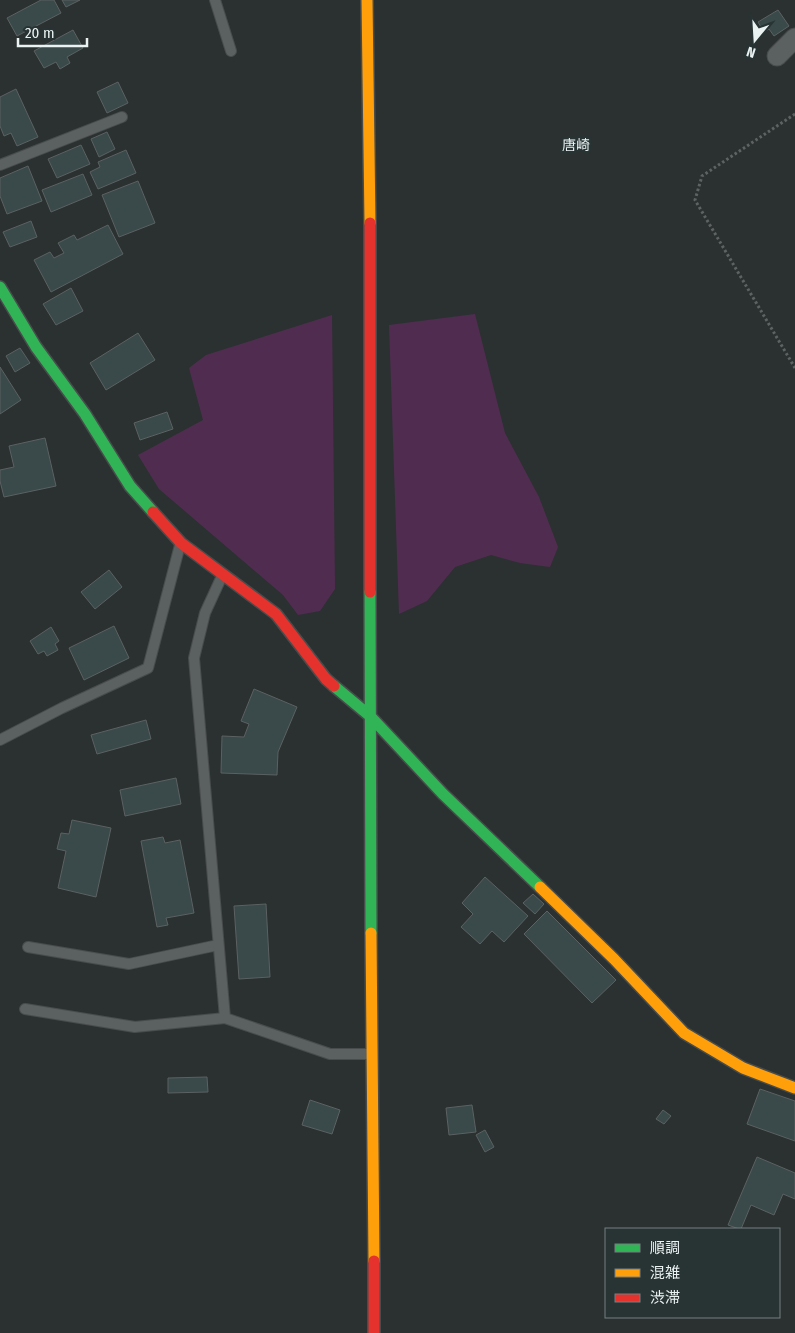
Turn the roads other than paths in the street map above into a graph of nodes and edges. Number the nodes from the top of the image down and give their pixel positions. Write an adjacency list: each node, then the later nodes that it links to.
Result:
1 (215, 0): 4 (lane)
2 (367, 0): 11 (street)
3 (795, 38): 5 (street)
4 (231, 51)
5 (777, 56)
6 (122, 117): 7 (lane)
7 (0, 166)
8 (0, 287): 9 (street)
9 (181, 543): 10 (street); 12 (lane)
10 (223, 575): 11 (street); 13 (lane)
11 (370, 716): 17 (street); 18 (street)
12 (0, 740)
13 (218, 944): 14 (lane); 16 (lane)
14 (28, 947)
15 (25, 1009): 16 (lane)
16 (224, 1018): 17 (lane)
17 (373, 1054): 19 (street)
18 (795, 1088)
19 (374, 1333)

